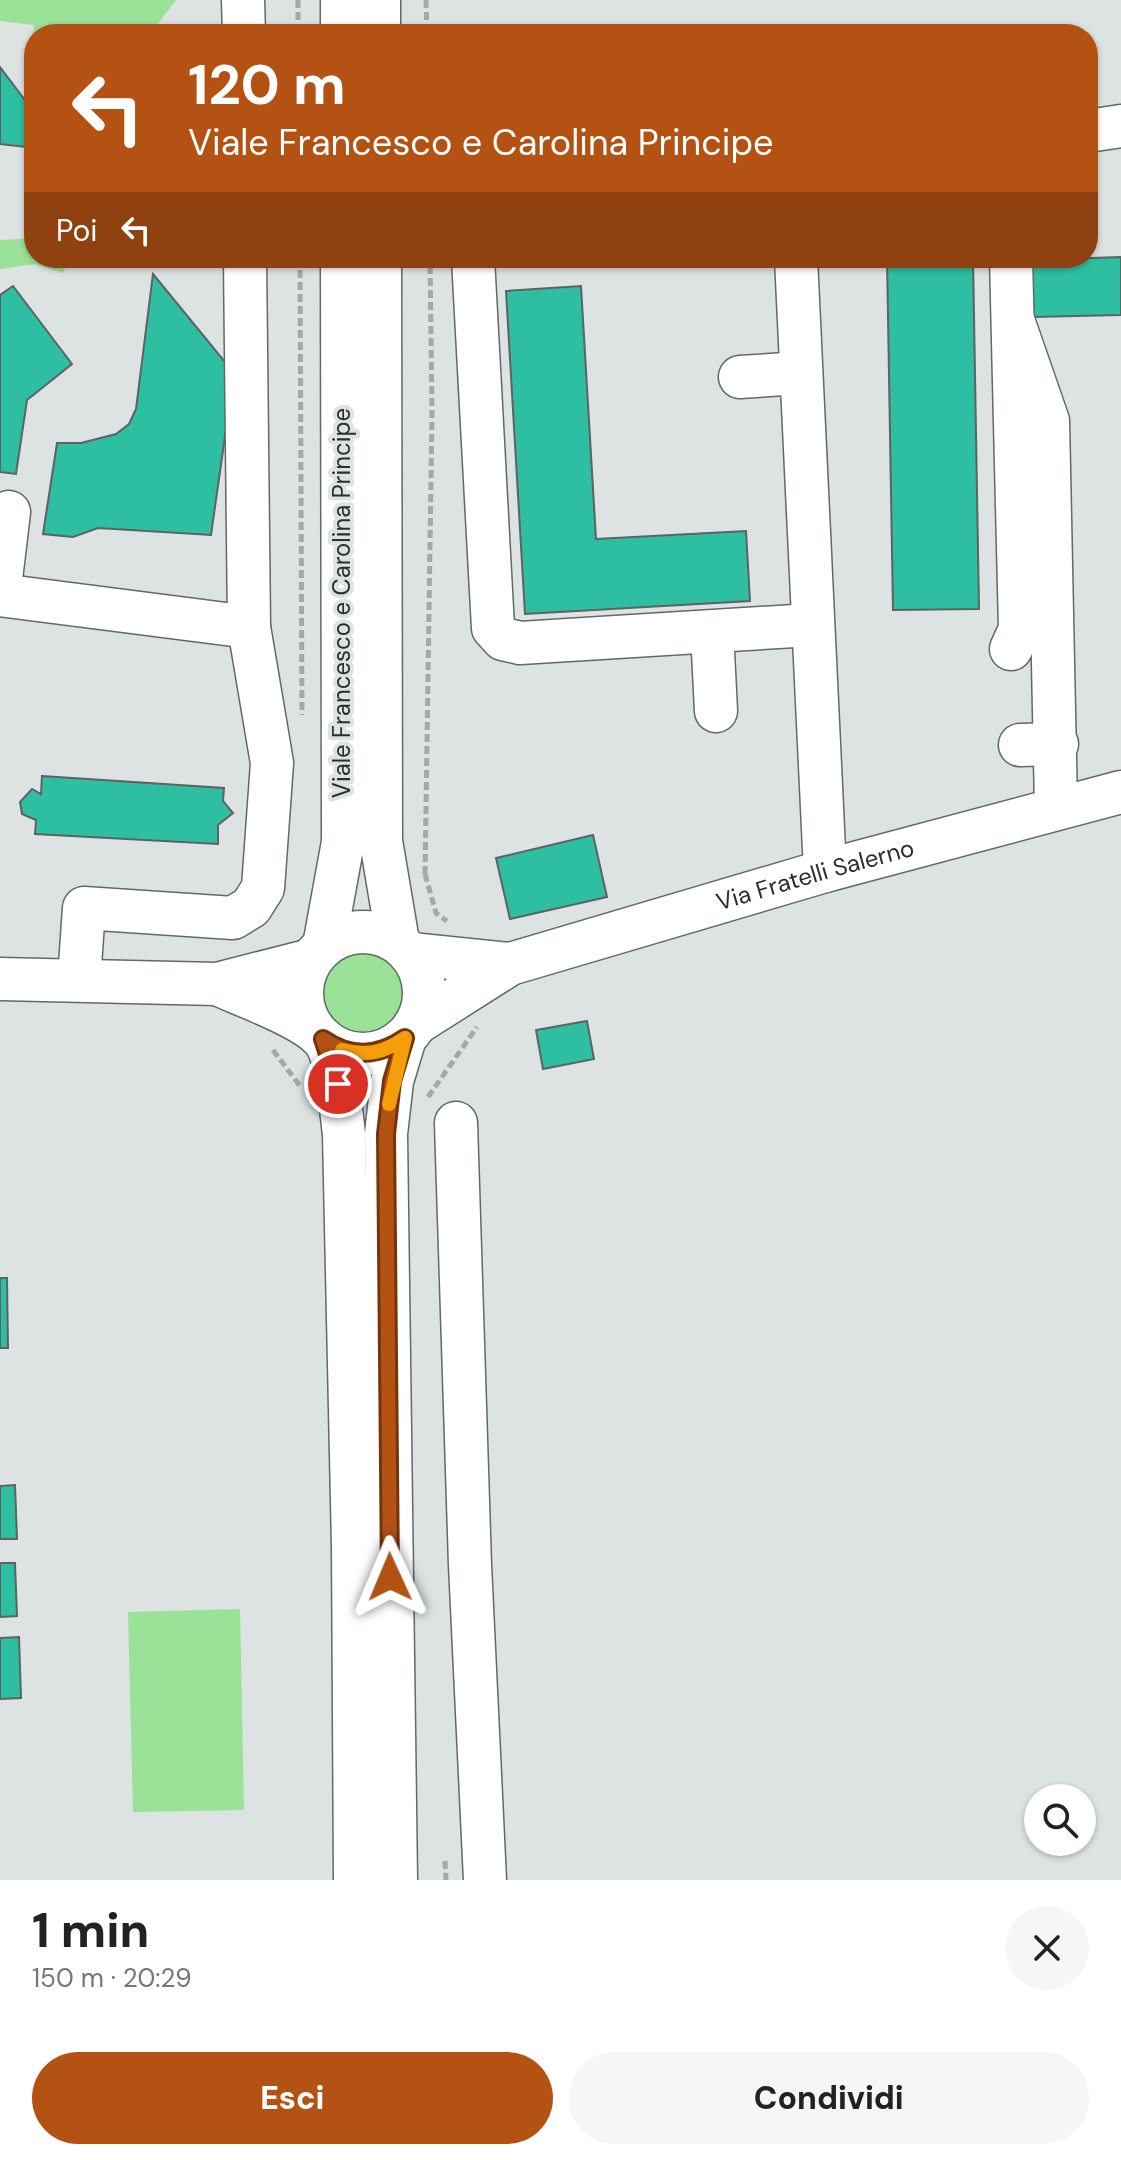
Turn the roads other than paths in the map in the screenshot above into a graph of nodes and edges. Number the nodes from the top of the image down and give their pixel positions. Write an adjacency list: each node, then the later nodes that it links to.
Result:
1 (243, 0): 4 (street)
2 (342, 0): 5 (street)
3 (379, 0): 6 (street)
4 (244, 24)
5 (342, 24)
6 (379, 24)
7 (1121, 126): 8 (street)
8 (1098, 129)
9 (245, 268): 22 (street)
10 (342, 268): 30 (street, Viale Francesco e Carolina Principe)
11 (380, 268): 29 (street, Viale Francesco e Carolina Principe)
12 (474, 268): 23 (street)
13 (796, 268): 16 (street)
14 (1011, 268): 15 (street)
15 (1013, 320): 24 (street); 27 (street)
16 (801, 373): 17 (street); 21 (street)
17 (740, 377)
18 (9, 512): 19 (street)
19 (0, 587)
20 (0, 595): 22 (street)
21 (811, 625): 23 (street); 28 (street)
22 (249, 627): 33 (street)
23 (712, 632): 25 (street)
24 (1011, 649)
25 (716, 711)
26 (1121, 792): 27 (street, Via Fratelli Salerno)
27 (1056, 807): 28 (street, Via Fratelli Salerno)
28 (825, 871): 31 (street, Via Fratelli Salerno)
29 (404, 948): 30 (street); 31 (street, Via Fratelli Salerno); 35 (street, Viale Francesco e Carolina Principe)
30 (318, 953): 34 (street); 36 (street, Viale Francesco e Carolina Principe)
31 (510, 964): 35 (street, Via Fratelli Salerno)
32 (0, 979): 33 (street)
33 (79, 980): 34 (street)
34 (217, 984): 36 (street)
35 (411, 1030): 36 (street); 39 (street, Viale Francesco e Carolina Principe)
36 (323, 1039): 38 (street, Viale Francesco e Carolina Principe)
37 (456, 1123): 40 (street)
38 (355, 1880)
39 (396, 1880)
40 (485, 1880)

